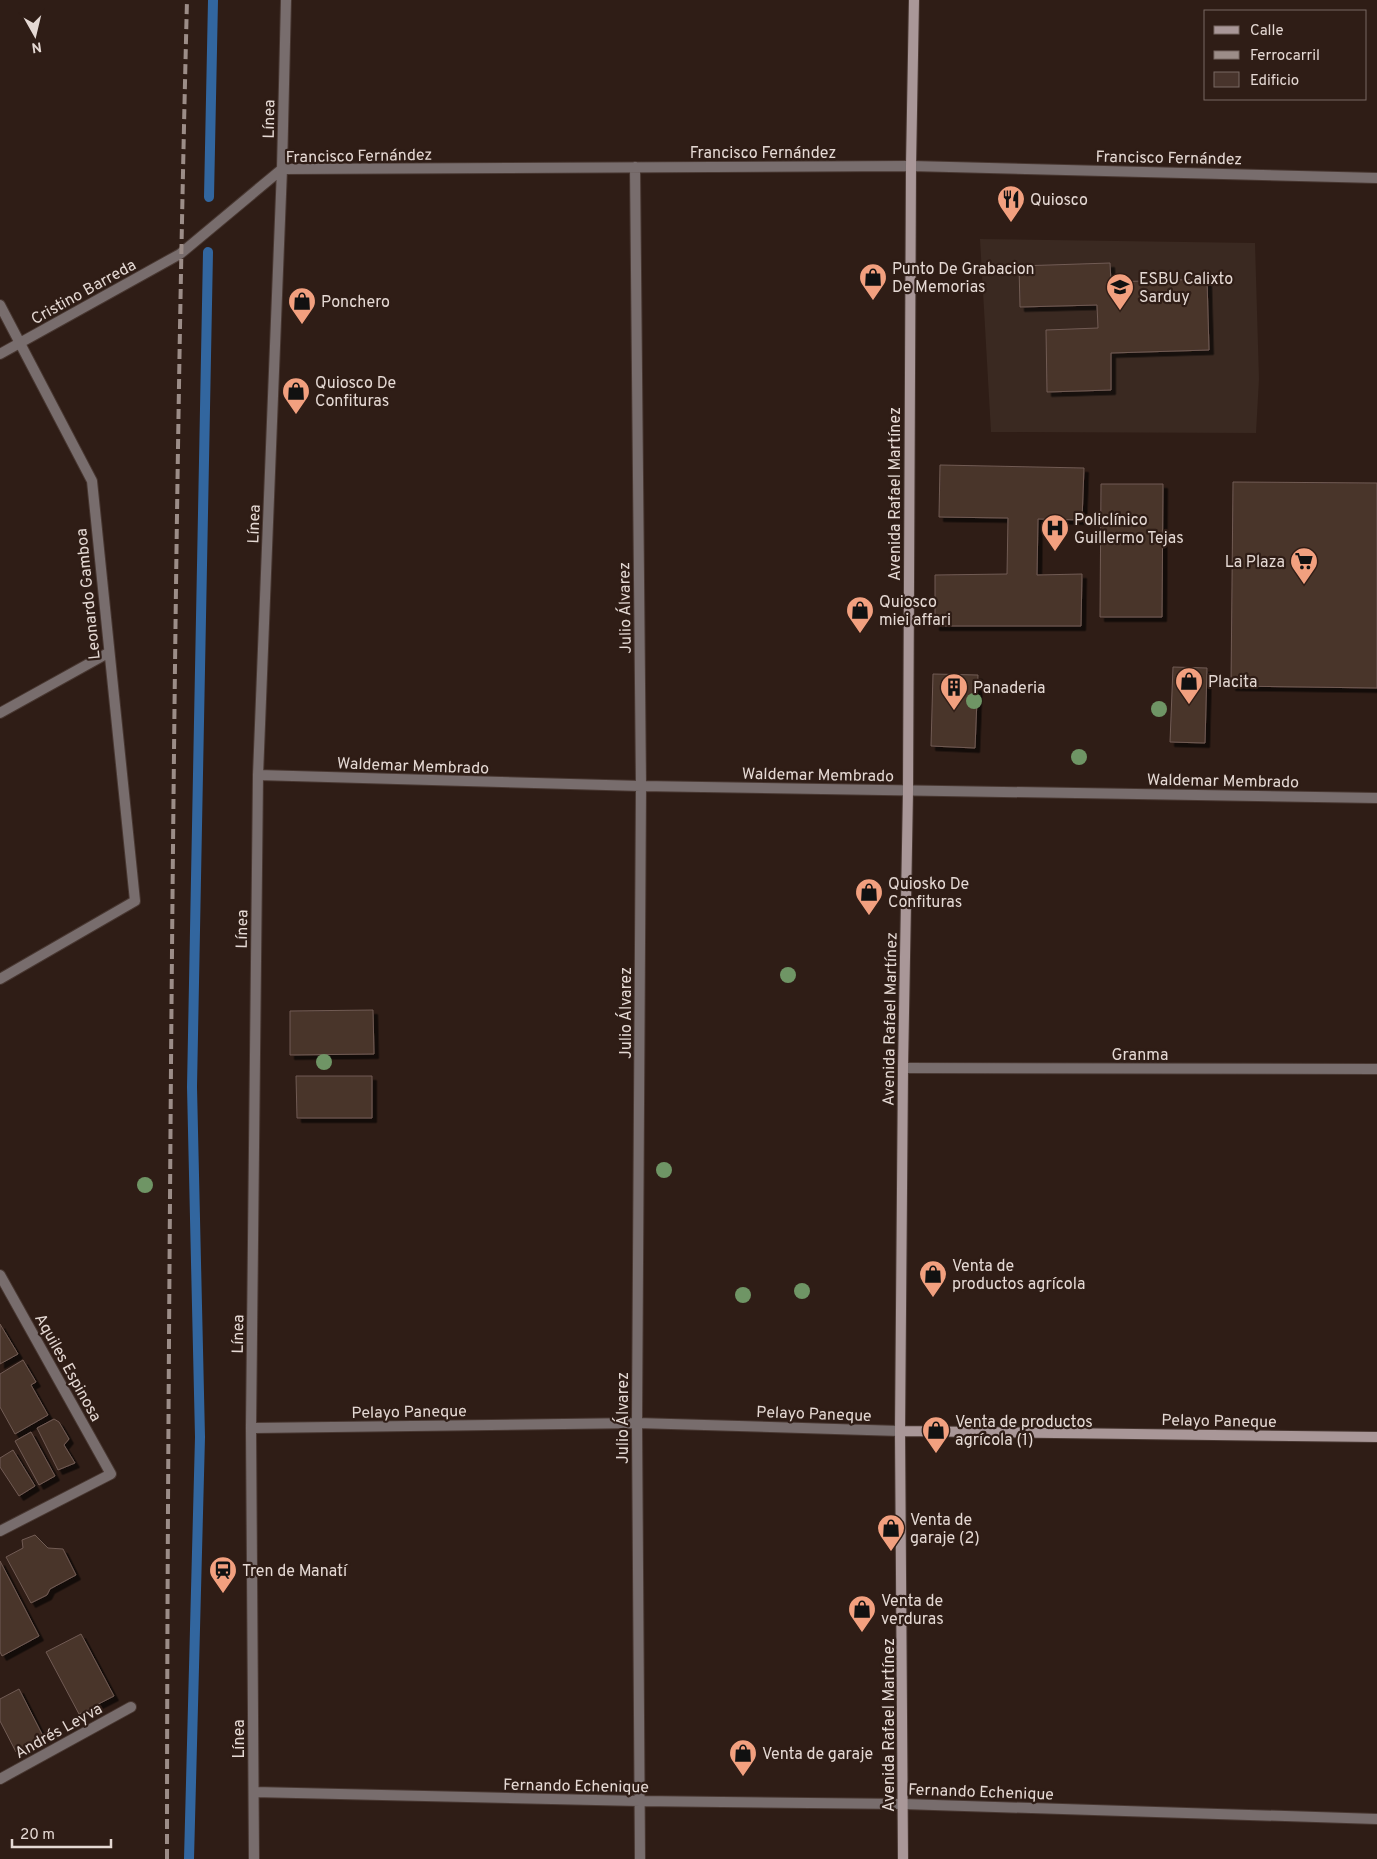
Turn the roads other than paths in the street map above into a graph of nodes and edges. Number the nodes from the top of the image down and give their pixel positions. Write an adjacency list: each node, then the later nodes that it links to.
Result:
1 (286, 0): 5 (street, Línea)
2 (914, 0): 3 (main road, Avenida Rafael Martínez)
3 (911, 166): 4 (street, Francisco Fernández); 6 (street, Francisco Fernández); 15 (main road, Avenida Rafael Martínez)
4 (635, 167): 5 (street, Francisco Fernández); 14 (street, Julio Álvarez)
5 (282, 169): 7 (street, Francisco Fernández); 13 (street, Línea)
6 (1377, 178)
7 (180, 254): 9 (street, Cristino Barreda)
8 (0, 305): 9 (street, Leonardo Gamboa)
9 (20, 343): 10 (street, Cristino Barreda); 11 (street, Leonardo Gamboa)
10 (0, 354)
11 (108, 653): 12 (street); 17 (street, Leonardo Gamboa)
12 (0, 712)
13 (258, 775): 14 (street, Waldemar Membrado); 22 (street, Línea)
14 (641, 786): 15 (street, Waldemar Membrado); 21 (street, Julio Álvarez)
15 (908, 790): 16 (street, Waldemar Membrado); 18 (main road, Avenida Rafael Martínez)
16 (1377, 798)
17 (0, 979)
18 (903, 1068): 19 (street, Granma); 23 (main road, Avenida Rafael Martínez)
19 (1377, 1069)
20 (0, 1275): 25 (street, Aquiles Espinosa)
21 (637, 1422): 22 (street, Pelayo Paneque); 23 (street, Pelayo Paneque); 29 (street, Julio Álvarez)
22 (250, 1428): 28 (street, Línea)
23 (900, 1431): 24 (main road, Pelayo Paneque); 30 (main road, Avenida Rafael Martínez)
24 (1377, 1436)
25 (0, 1531)
26 (131, 1707): 27 (street, Andrés Leyva)
27 (0, 1779)
28 (254, 1792): 29 (street, Fernando Echenique); 32 (street, Línea)
29 (639, 1801): 30 (street, Fernando Echenique); 33 (street, Julio Álvarez)
30 (903, 1804): 31 (street, Fernando Echenique); 34 (main road, Avenida Rafael Martínez)
31 (1377, 1819)
32 (254, 1859)
33 (640, 1859)
34 (903, 1859)

